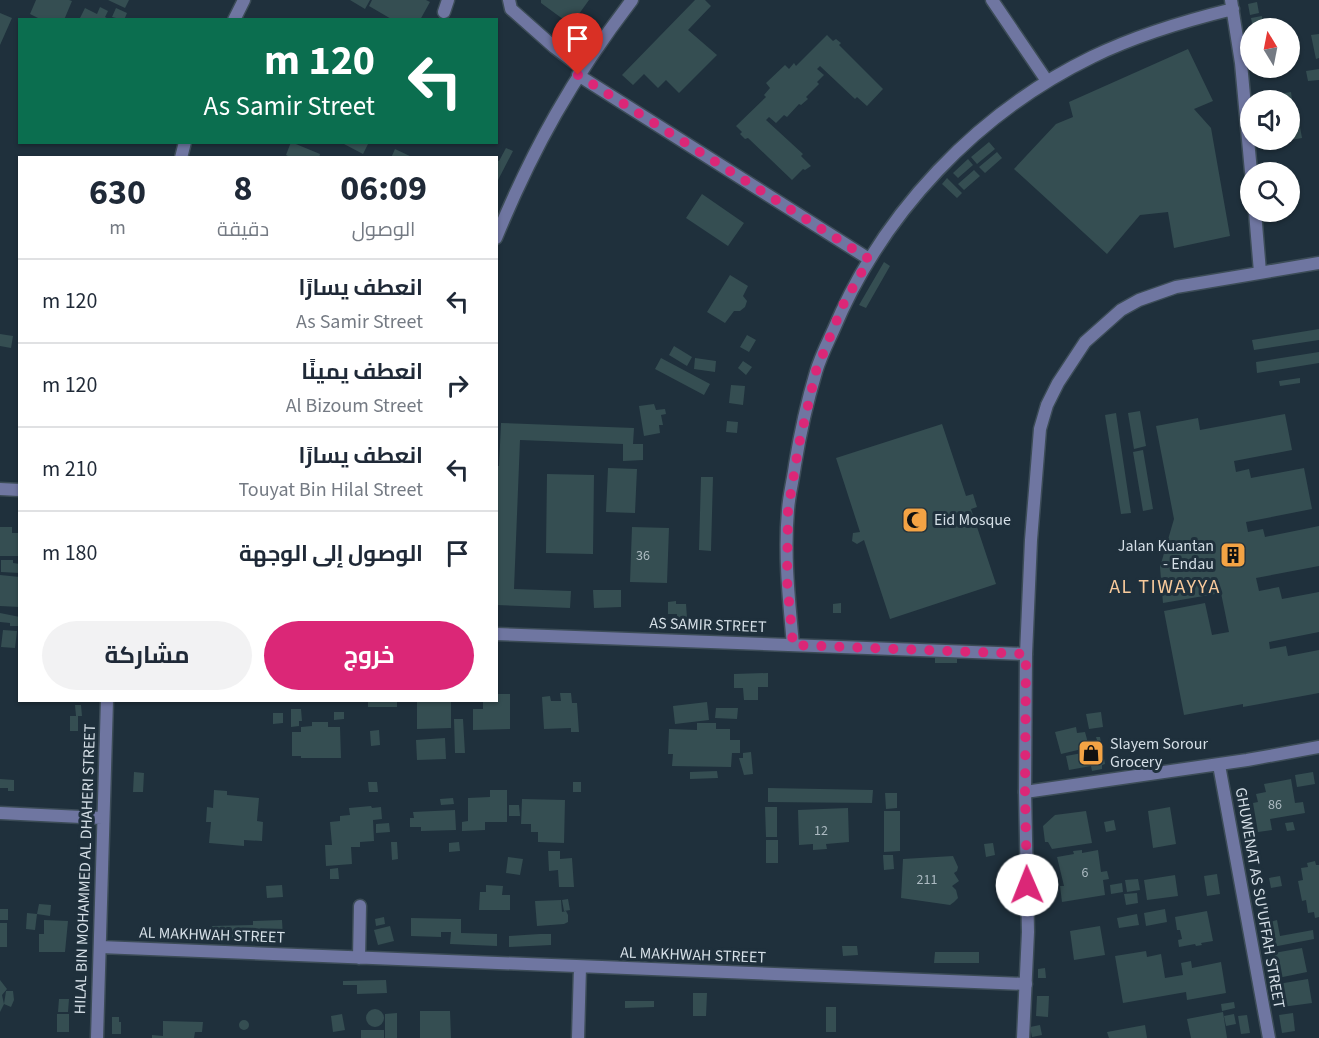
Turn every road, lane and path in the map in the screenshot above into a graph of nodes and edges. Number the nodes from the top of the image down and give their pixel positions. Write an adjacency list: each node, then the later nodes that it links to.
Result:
1 (244, 0): 6 (street)
2 (509, 0): 7 (street)
3 (632, 0): 7 (street)
4 (992, 0): 8 (street)
5 (1232, 4): 8 (street); 9 (street)
6 (235, 18)
7 (580, 71): 11 (street); 12 (street)
8 (1047, 81): 12 (street)
9 (1250, 162)
10 (1256, 222): 14 (street)
11 (498, 233)
12 (869, 259): 18 (street)
13 (1319, 262): 14 (street)
14 (1260, 272): 19 (street)
15 (0, 489): 16 (street)
16 (18, 490)
17 (498, 634): 18 (street, AS SAMIR STREET)
18 (793, 645): 19 (street, AS SAMIR STREET)
19 (1026, 654): 23 (street)
20 (107, 702): 25 (street, HILAL BIN MOHAMMED AL DHAHERI STREET)
21 (1319, 747): 22 (street)
22 (1219, 765): 23 (street); 34 (street, GHUWENAT AS SU'UFFAH STREET)
23 (1025, 792): 30 (street)
24 (0, 813): 25 (street)
25 (102, 818): 27 (street, HILAL BIN MOHAMMED AL DHAHERI STREET)
26 (360, 906): 28 (street)
27 (100, 947): 28 (street, AL MAKHWAH STREET); 31 (street, HILAL BIN MOHAMMED AL DHAHERI STREET)
28 (359, 958): 29 (street, AL MAKHWAH STREET)
29 (580, 967): 30 (street, AL MAKHWAH STREET); 32 (street)
30 (1026, 984): 33 (street)
31 (97, 1038)
32 (578, 1038)
33 (1023, 1038)
34 (1269, 1038)

